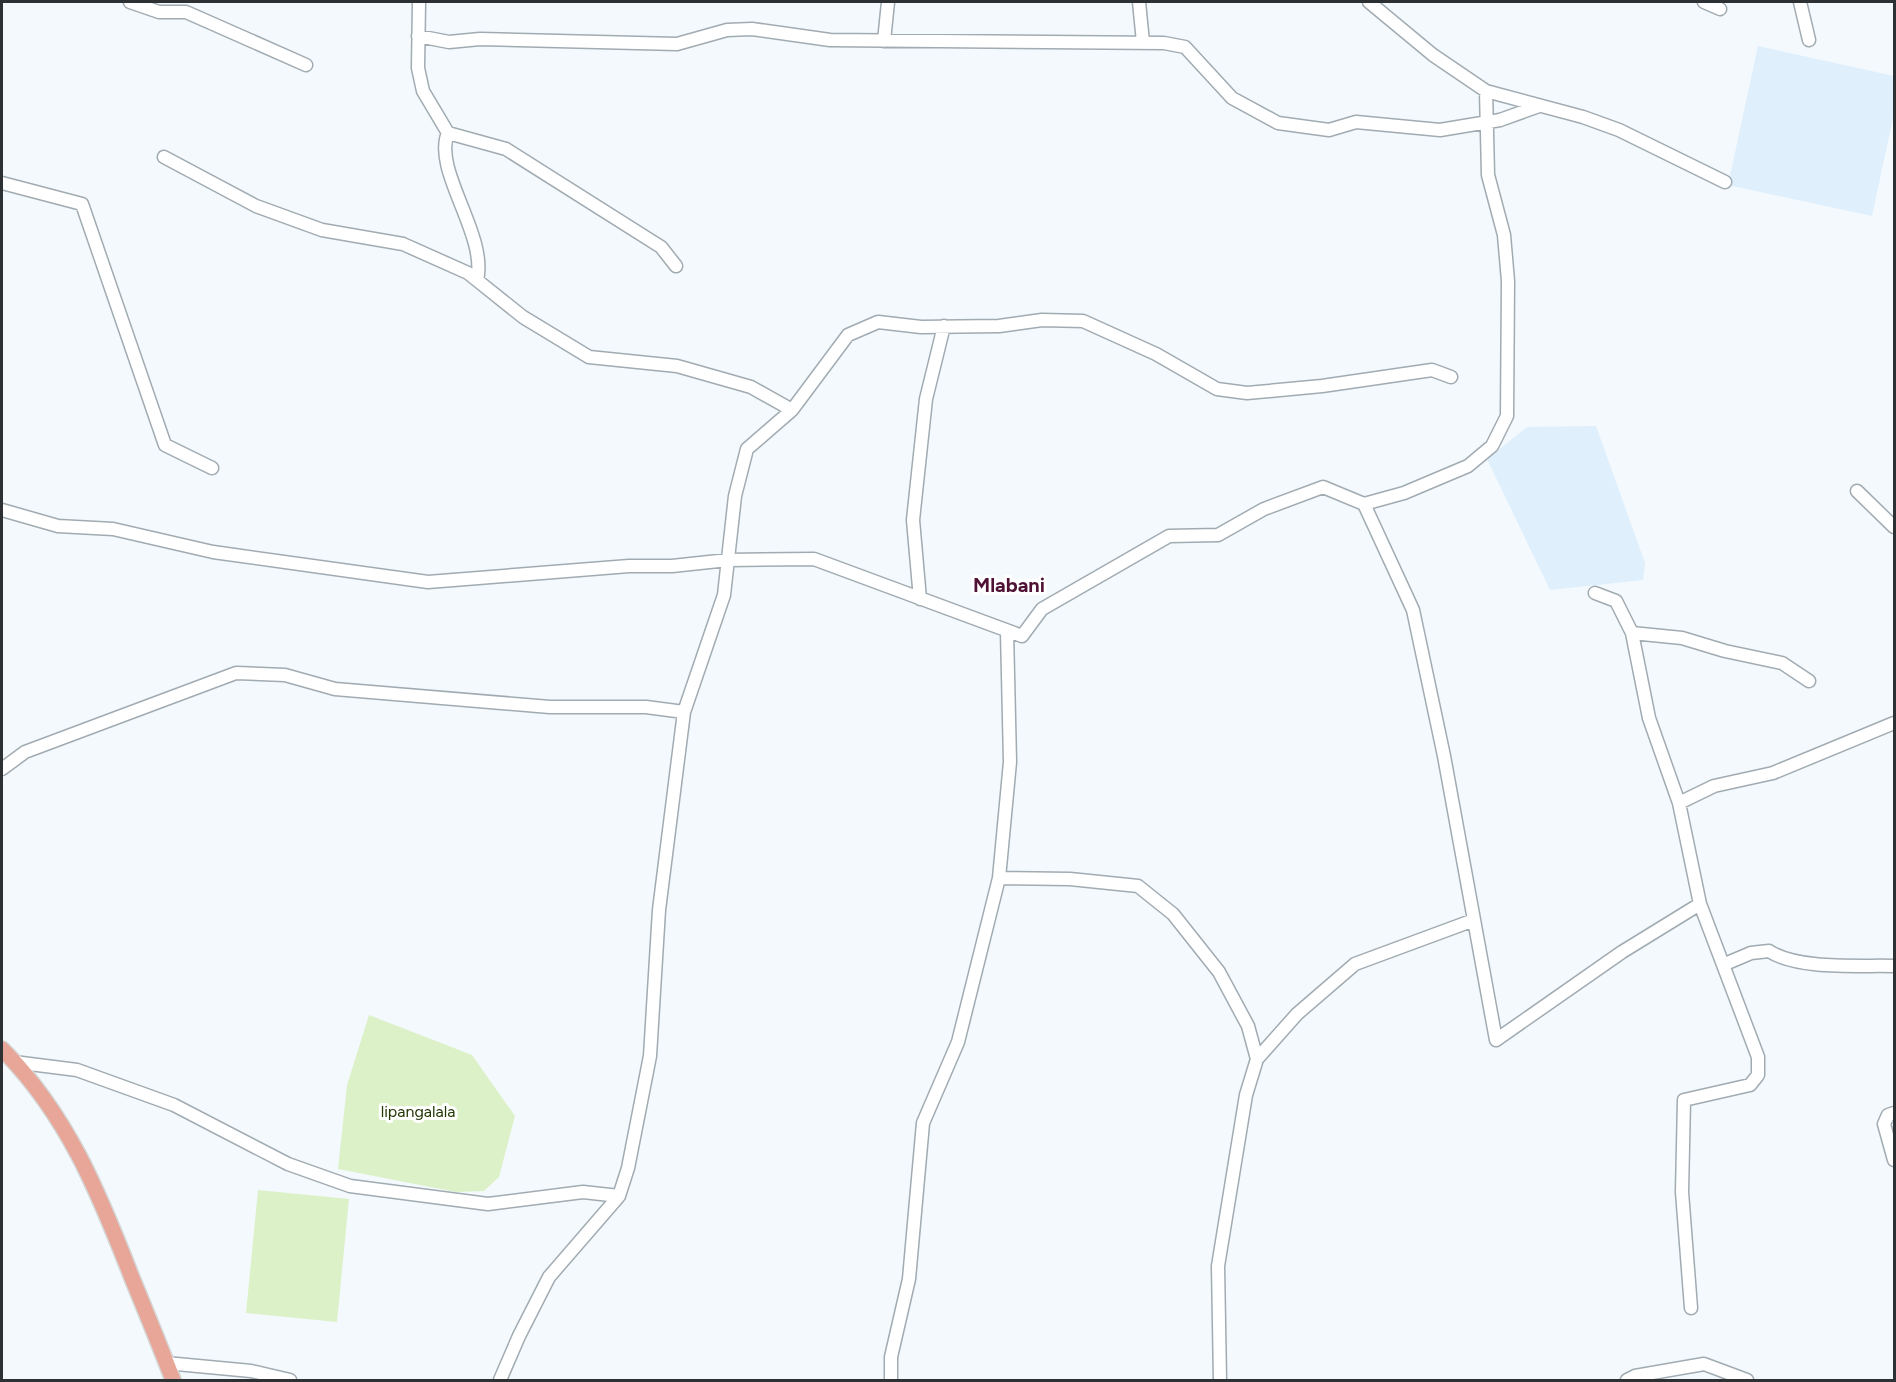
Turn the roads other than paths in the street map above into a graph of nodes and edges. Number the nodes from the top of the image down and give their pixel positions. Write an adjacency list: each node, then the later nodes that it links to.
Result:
1 (130, 2): 13 (street)
2 (419, 2): 9 (street)
3 (888, 2): 11 (street)
4 (1138, 2): 12 (street)
5 (1369, 2): 14 (street)
6 (1704, 2): 8 (street)
7 (1800, 2): 10 (street)
8 (1720, 9)
9 (418, 36): 11 (street); 17 (street)
10 (1809, 40)
11 (884, 41): 12 (street)
12 (1143, 42): 16 (street)
13 (306, 65)
14 (1486, 91): 15 (street); 16 (street)
15 (1539, 105): 16 (street); 19 (street)
16 (1485, 122): 28 (street)
17 (448, 134): 21 (street); 22 (street)
18 (164, 157): 22 (street)
19 (1725, 182)
20 (2, 183): 26 (street)
21 (676, 266)
22 (477, 280): 25 (street)
23 (944, 326): 24 (street); 25 (street); 33 (street)
24 (1451, 377)
25 (792, 410): 31 (street)
26 (212, 468)
27 (1857, 491): 30 (street)
28 (1364, 504): 34 (street); 43 (street)
29 (2, 510): 31 (street)
30 (1894, 527)
31 (728, 560): 33 (street); 37 (street)
32 (1595, 593): 35 (street)
33 (920, 599): 34 (street)
34 (1007, 631): 41 (street)
35 (1632, 633): 36 (street); 40 (street)
36 (1809, 681)
37 (684, 712): 39 (street); 51 (street)
38 (1894, 723): 40 (street)
39 (2, 769)
40 (1679, 803): 42 (street)
41 (999, 878): 47 (street); 57 (street)
42 (1700, 904): 43 (street); 44 (street)
43 (1474, 920): 47 (street)
44 (1725, 964): 45 (street); 52 (street)
45 (1894, 966)
46 (2, 1049): 48 (main road)
47 (1257, 1059): 58 (street)
48 (14, 1062): 51 (street); 53 (main road)
49 (1894, 1113): 50 (street)
50 (1894, 1160)
51 (619, 1196): 56 (street)
52 (1691, 1308)
53 (166, 1363): 54 (main road); 55 (street)
54 (172, 1380)
55 (290, 1380)
56 (500, 1380)
57 (891, 1380)
58 (1220, 1380)
59 (1627, 1380): 60 (street)
60 (1747, 1380)

